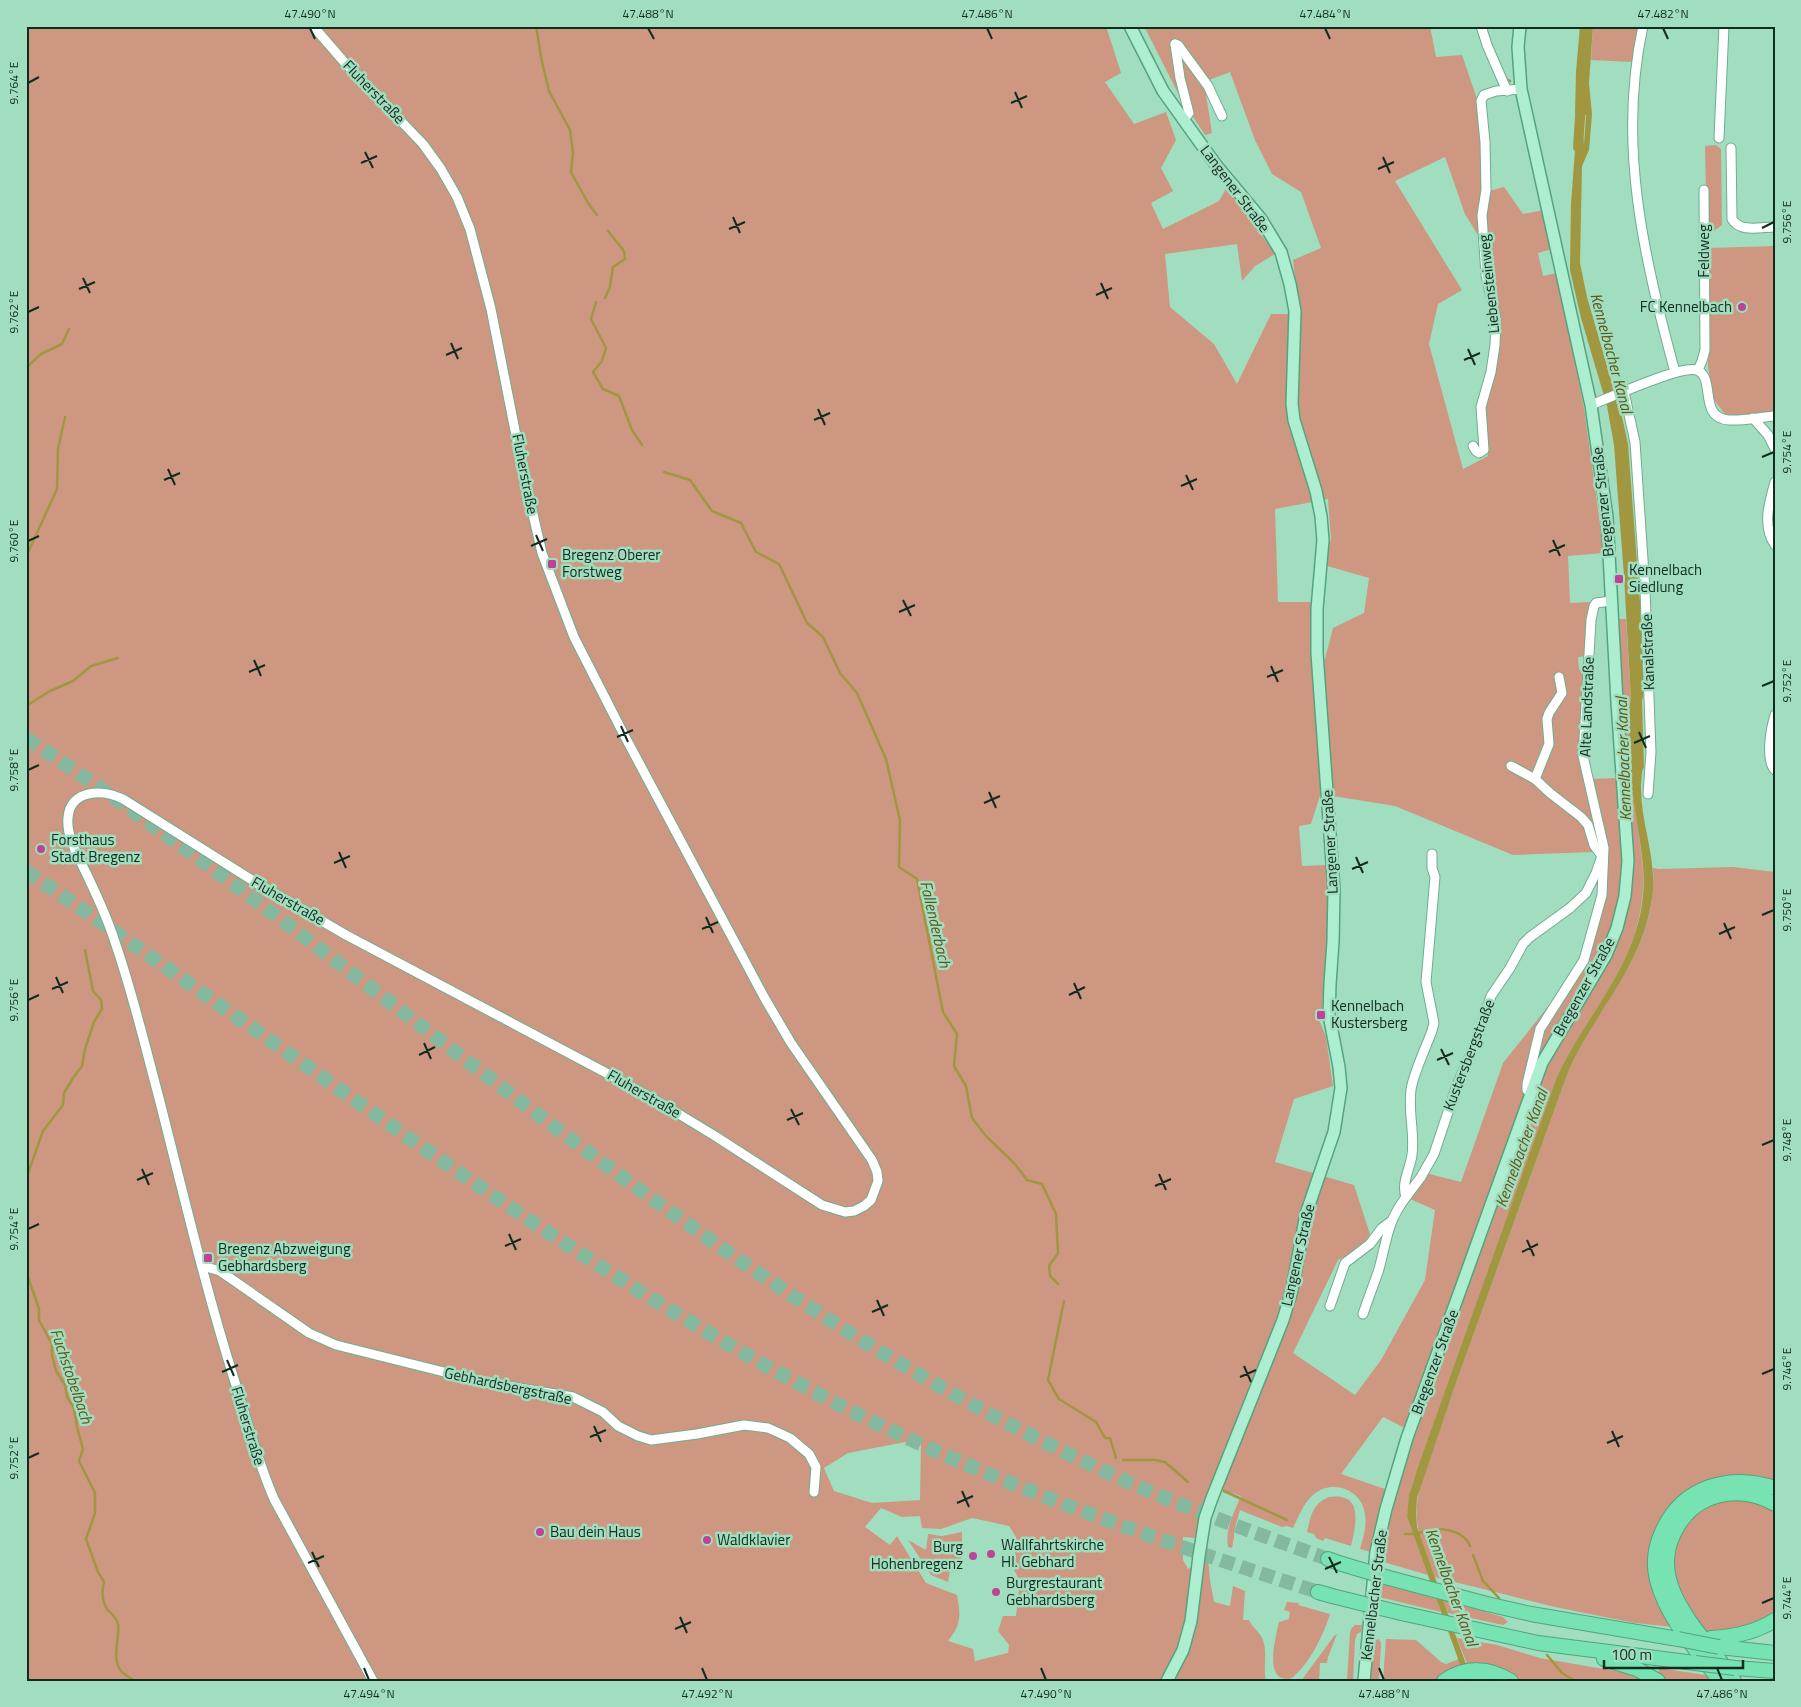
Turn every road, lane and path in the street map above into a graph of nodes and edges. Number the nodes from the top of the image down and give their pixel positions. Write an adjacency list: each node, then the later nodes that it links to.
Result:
1 (313, 26): 37 (street, Fluherstraße)
2 (1130, 26): 10 (main road, Langener Straße)
3 (1481, 26): 8 (street)
4 (1520, 26): 7 (main road, Bregenzer Straße)
5 (1643, 26): 16 (street)
6 (1724, 26): 11 (street)
7 (1521, 89): 8 (street, Liebensteinweg); 18 (main road, Bregenzer Straße)
8 (1507, 90): 21 (street, Liebensteinweg)
9 (1222, 116): 10 (street)
10 (1184, 120): 54 (main road, Langener Straße, bridge)
11 (1718, 138)
12 (1731, 148): 14 (street)
13 (1704, 190): 15 (street, Feldweg)
14 (1775, 227)
15 (1698, 370): 16 (street); 20 (street)
16 (1675, 372): 17 (street)
17 (1622, 393): 18 (street); 31 (street, Kanalstraße)
18 (1596, 404): 25 (main road, Bregenzer Straße)
19 (1775, 416): 20 (street)
20 (1753, 418): 22 (street)
21 (1473, 446)
22 (1775, 449)
23 (1775, 482): 24 (street)
24 (1775, 545)
25 (1611, 601): 33 (street, Alte Landstraße); 34 (main road, Bregenzer Straße)
26 (1559, 677): 30 (street, Alte Landstraße)
27 (1775, 716): 29 (street)
28 (1511, 766): 30 (street, Alte Landstraße)
29 (1775, 770)
30 (1535, 779): 33 (street, Alte Landstraße)
31 (1648, 794)
32 (1432, 854): 35 (street, Kustersbergstraße)
33 (1602, 856): 34 (street, Alte Landstraße); 35 (street, Kustersbergstraße)
34 (1531, 1094): 43 (main road, Bregenzer Straße)
35 (1406, 1196): 36 (street, Kustersbergstraße)
36 (1392, 1221): 38 (street, Kustersbergstraße); 39 (street, Kustersbergstraße)
37 (203, 1266): 41 (street, Gebhardsbergstraße); 53 (street, Fluherstraße)
38 (1330, 1306)
39 (1363, 1314)
40 (1775, 1488): 59 (highway)
41 (814, 1492)
42 (1775, 1504): 51 (highway)
43 (1386, 1508): 55 (main road, Kennelbacher Straße)
44 (1328, 1559): 47 (highway, bridge)
45 (1318, 1592): 48 (highway, bridge)
46 (1775, 1620): 47 (highway)
47 (1715, 1642): 49 (highway)
48 (1538, 1643): 51 (highway, bridge); 58 (highway)
49 (1775, 1653)
50 (1775, 1671): 51 (highway)
51 (1734, 1674)
52 (1473, 1677): 56 (highway); 57 (highway)
53 (373, 1681)
54 (1167, 1681)
55 (1364, 1681)
56 (1444, 1681)
57 (1511, 1681)
58 (1658, 1681)
59 (1720, 1681)

